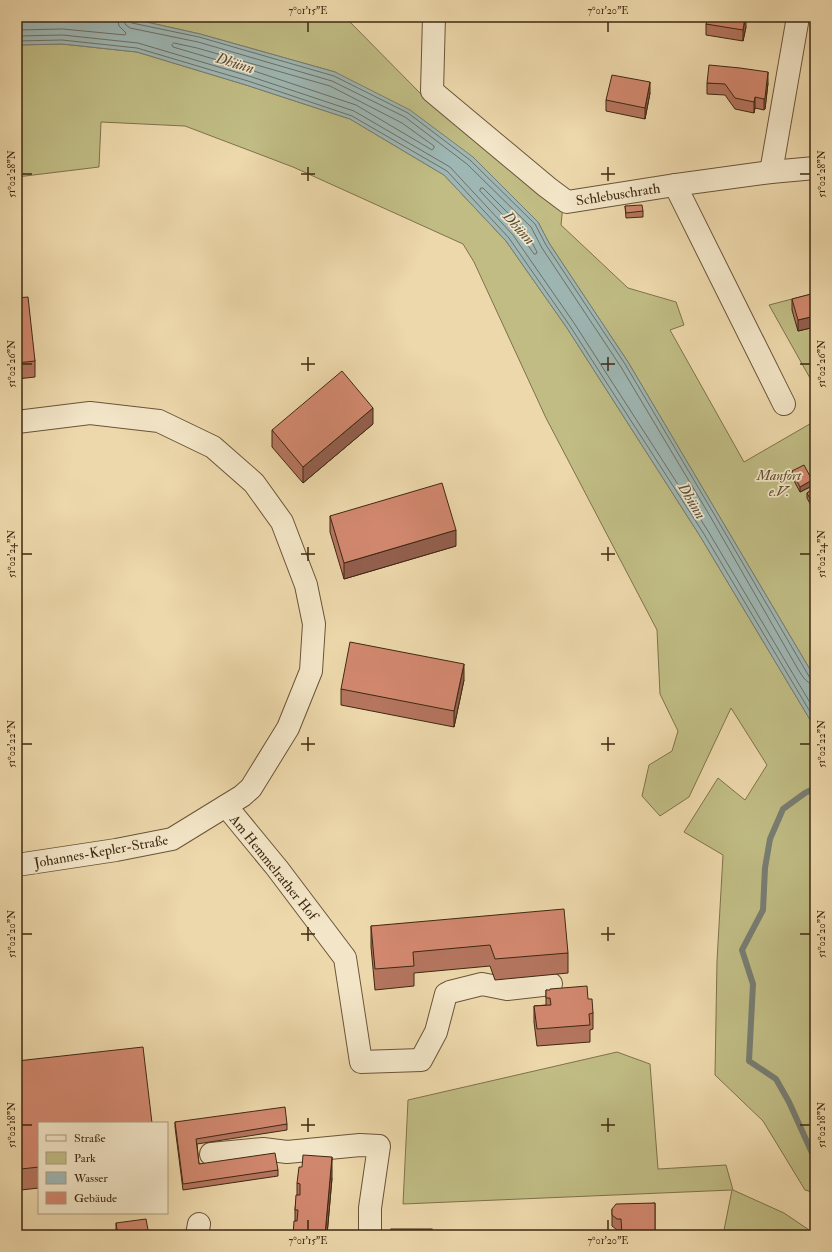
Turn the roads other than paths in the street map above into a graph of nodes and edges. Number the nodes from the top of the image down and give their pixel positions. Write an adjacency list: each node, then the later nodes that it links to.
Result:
1 (434, 17): 5 (street, Schlebuschrath)
2 (798, 17): 4 (street)
3 (815, 168): 4 (street, Schlebuschrath)
4 (771, 172): 5 (street, Schlebuschrath)
5 (675, 185): 6 (street)
6 (784, 404)
7 (17, 422): 8 (street, Johannes-Kepler-Straße)
8 (226, 806): 9 (street, Johannes-Kepler-Straße); 10 (street, Am Hemmelrather Hof)
9 (17, 865)
10 (551, 984)
11 (211, 1154): 12 (street)
12 (370, 1235)

